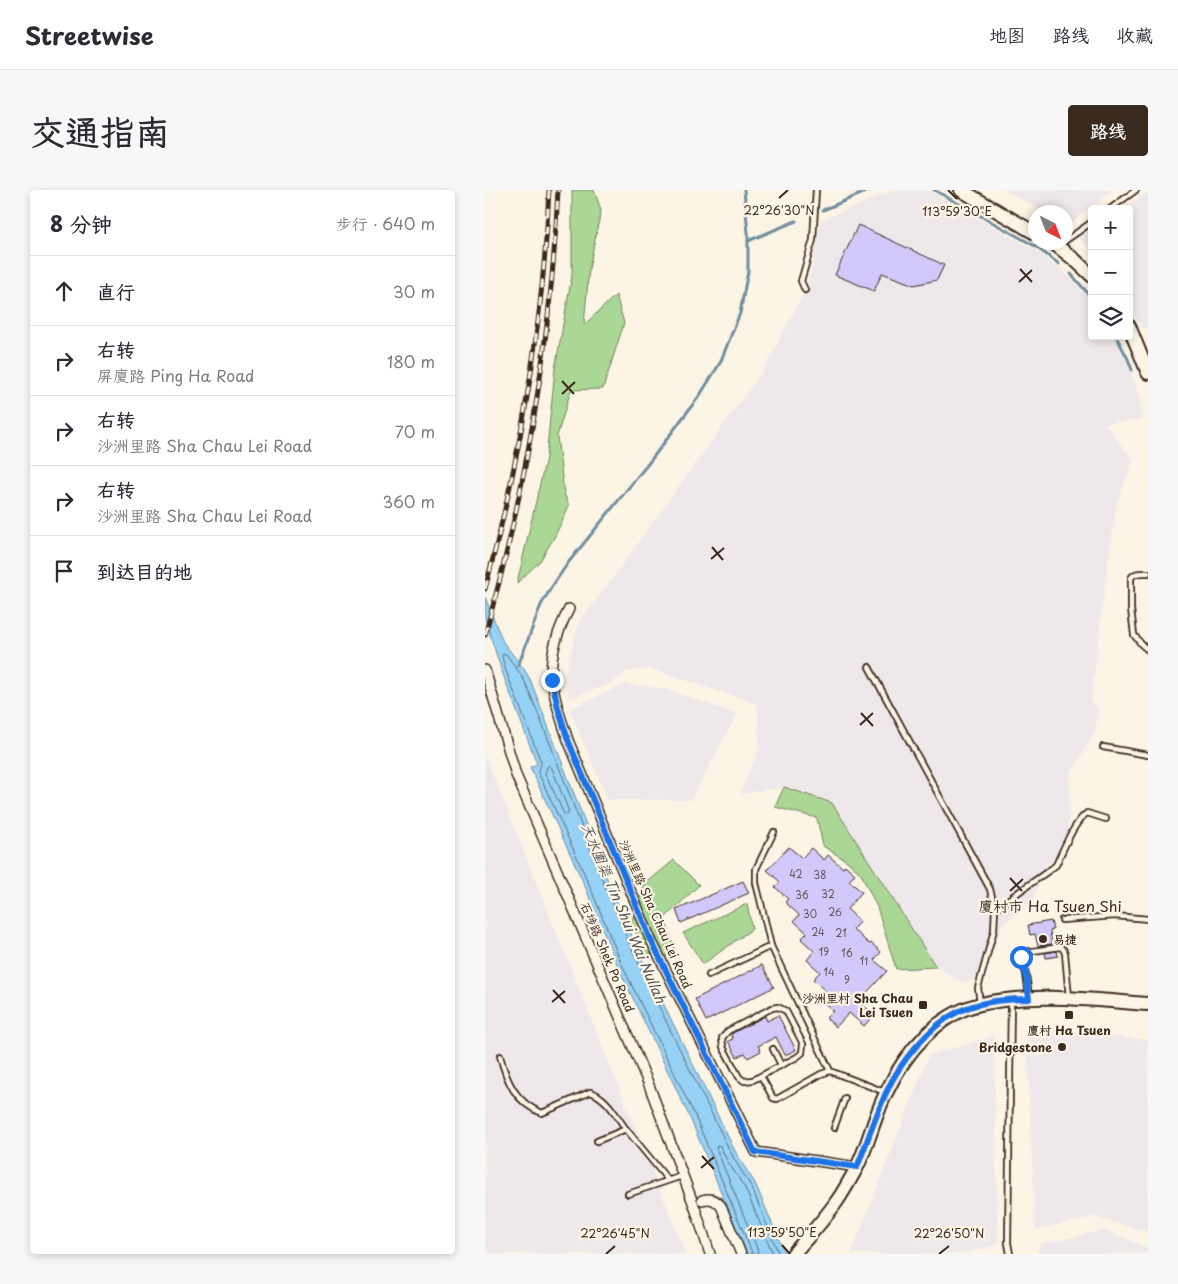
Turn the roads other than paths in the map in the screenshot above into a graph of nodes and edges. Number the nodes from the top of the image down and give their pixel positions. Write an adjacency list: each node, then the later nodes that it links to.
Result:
1 (816, 190): 10 (lane)
2 (961, 190): 6 (street)
3 (1136, 190): 4 (lane)
4 (1115, 205)
5 (1088, 225): 7 (lane)
6 (1028, 229)
7 (1073, 234)
8 (1066, 250): 9 (street)
9 (1088, 272)
10 (805, 290)
11 (1133, 336): 12 (street)
12 (1148, 374)
13 (1148, 573): 15 (lane)
14 (569, 609): 42 (street, 沙洲里路 Sha Chau Lei Road)
15 (1148, 650)
16 (869, 667): 22 (lane)
17 (485, 670): 43 (street, 石埗路 Shek Po Road)
18 (1103, 747): 19 (lane)
19 (1148, 755)
20 (1106, 819): 22 (lane)
21 (774, 832): 25 (lane)
22 (995, 909): 30 (lane)
23 (1148, 919): 24 (lane)
24 (1062, 920)
25 (771, 946): 26 (lane); 35 (lane)
26 (709, 975)
27 (1011, 999): 28 (street); 30 (street); 50 (lane)
28 (1029, 999): 29 (street); 29 (lane)
29 (1069, 999): 31 (street)
30 (981, 1004): 37 (street)
31 (1148, 1004)
32 (773, 1049): 34 (lane)
33 (500, 1056): 40 (lane)
34 (781, 1065): 36 (lane); 36 (lane)
35 (830, 1071): 36 (lane); 37 (lane)
36 (761, 1076)
37 (886, 1092): 42 (street)
38 (845, 1098): 39 (lane)
39 (834, 1128)
40 (626, 1130): 41 (lane); 44 (lane)
41 (597, 1141)
42 (857, 1167): 47 (street)
43 (682, 1176): 44 (lane); 48 (street, 石埗路 Shek Po Road)
44 (668, 1180): 45 (lane)
45 (629, 1194)
46 (702, 1200): 49 (street)
47 (793, 1253)
48 (710, 1254)
49 (741, 1254)
50 (1010, 1254)

